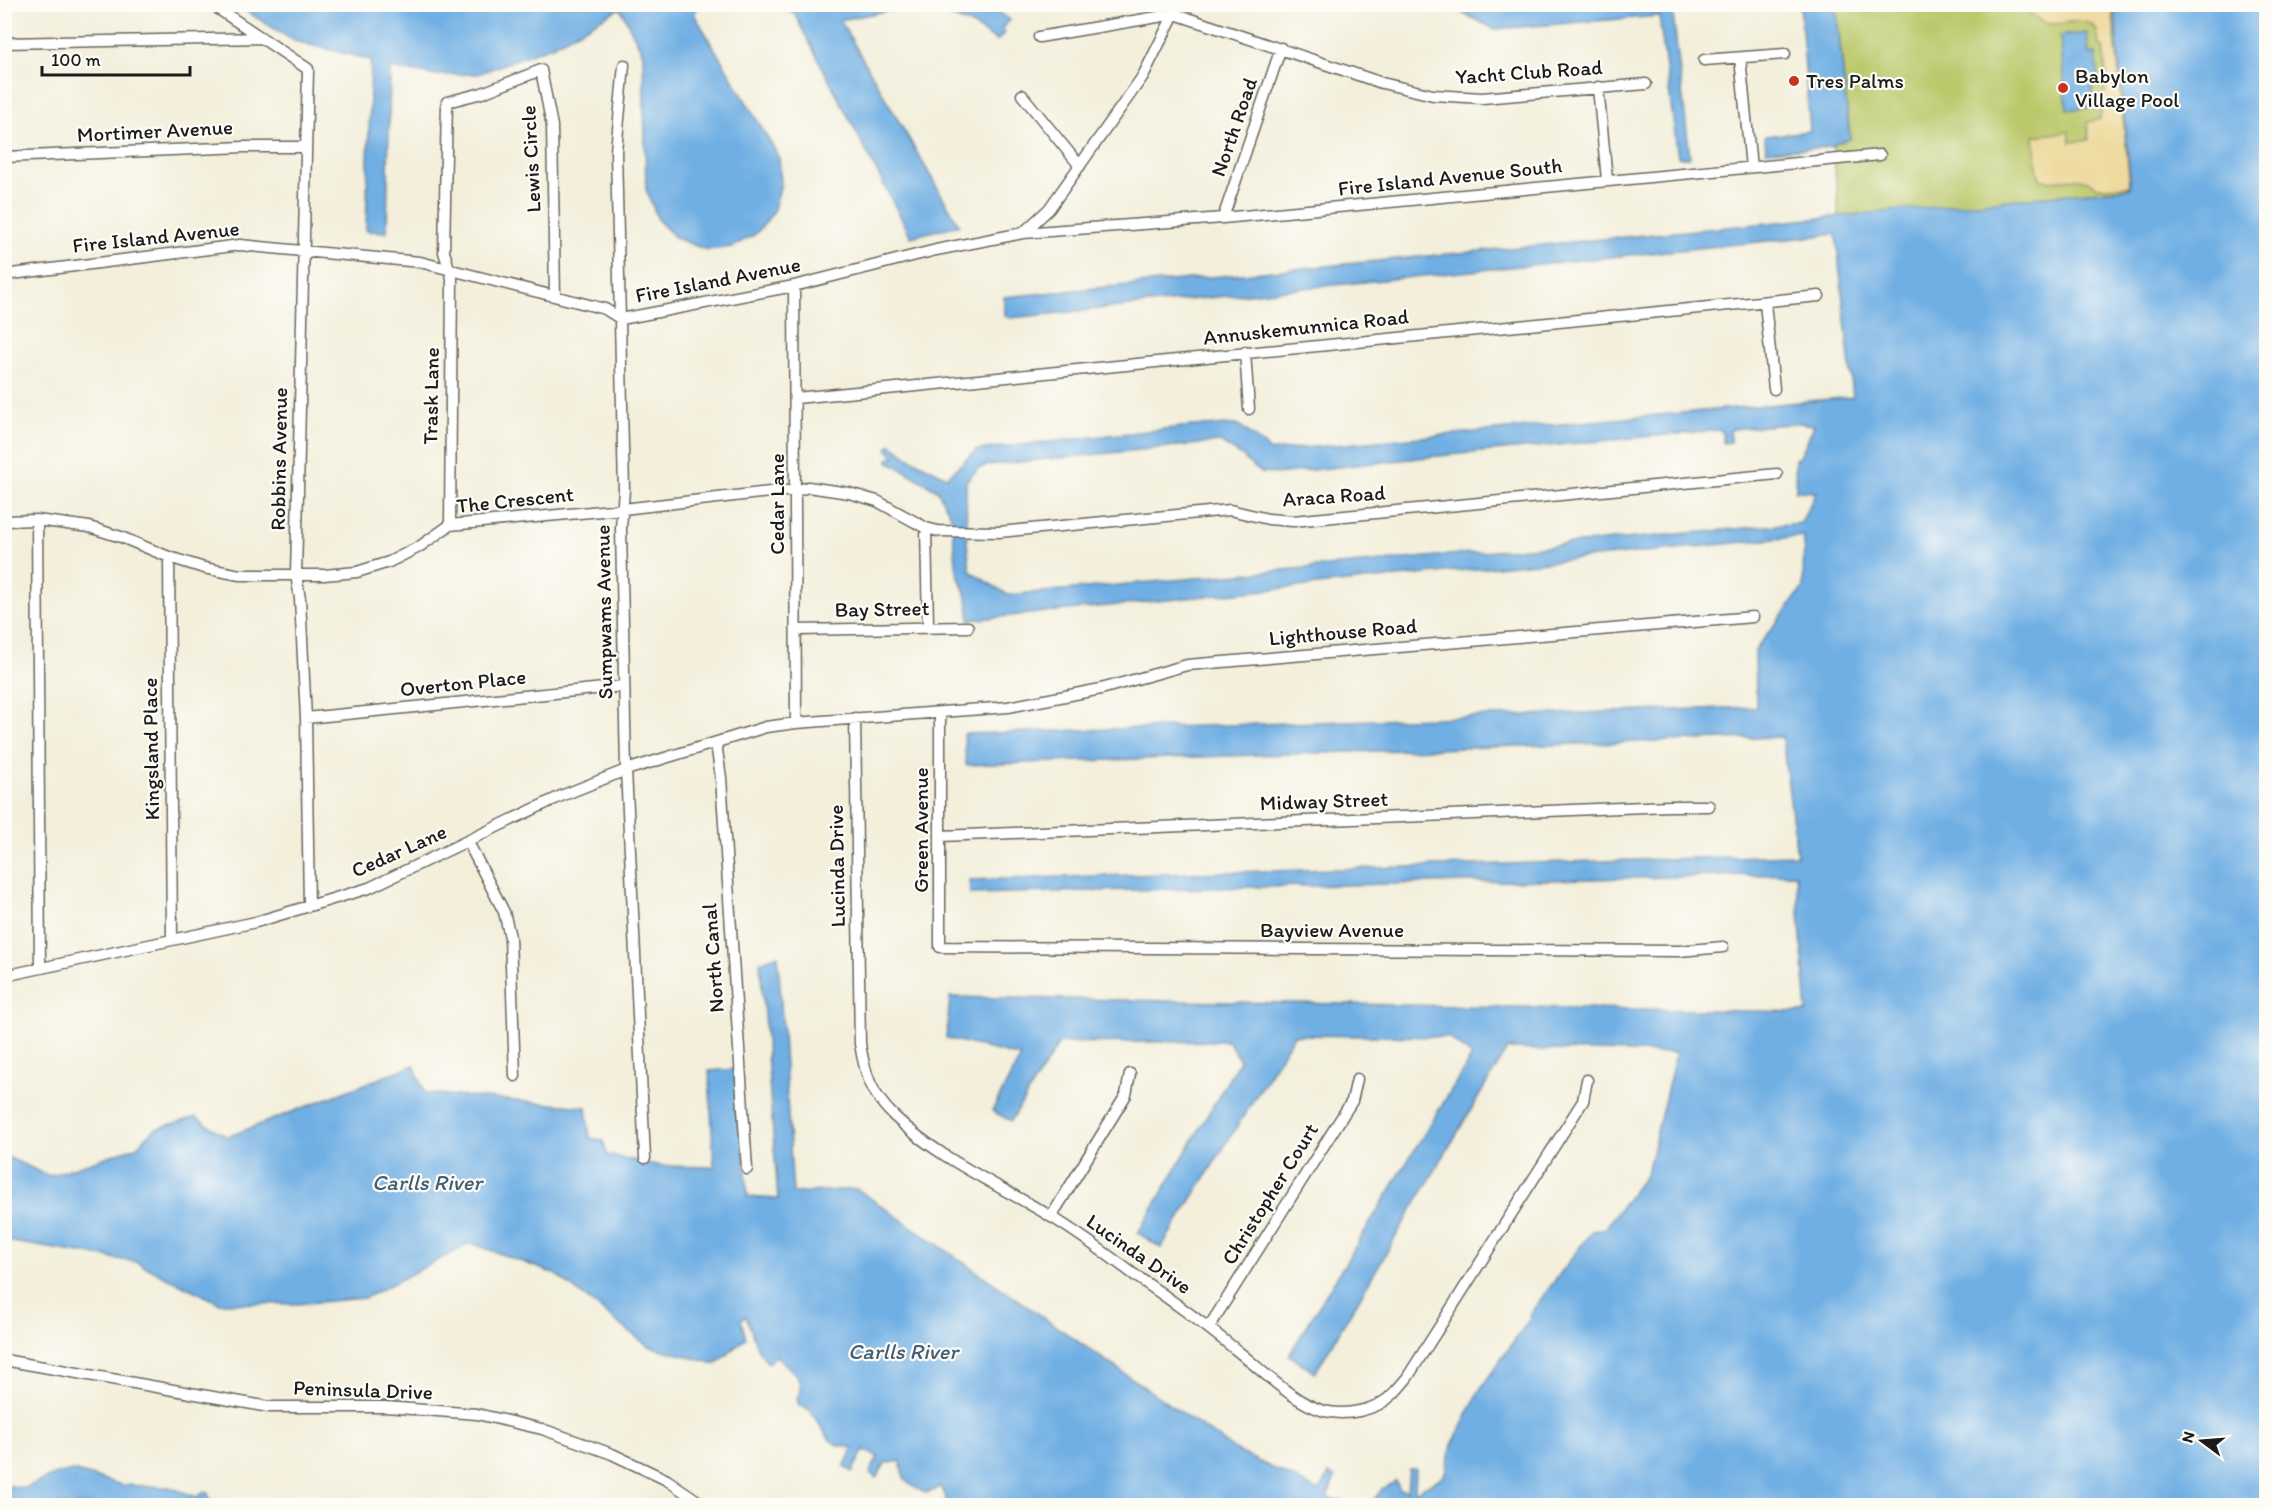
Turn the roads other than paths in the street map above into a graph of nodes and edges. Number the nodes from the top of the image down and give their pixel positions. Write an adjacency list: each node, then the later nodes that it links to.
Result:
1 (211, 4): 4 (street)
2 (1177, 9): 3 (street); 6 (street, Yacht Club Road); 17 (street)
3 (1039, 37)
4 (263, 38): 5 (street); 14 (street, Robbins Avenue)
5 (4, 43)
6 (1281, 48): 12 (street, Yacht Club Road); 20 (street, North Road)
7 (1785, 54): 8 (street)
8 (1740, 58): 9 (street); 18 (street)
9 (1704, 60)
10 (624, 65): 29 (street, Sumpwams Avenue)
11 (1646, 84): 12 (street, Yacht Club Road)
12 (1598, 87): 19 (street)
13 (1022, 95): 17 (street)
14 (306, 147): 16 (street, Mortimer Avenue); 22 (street, Robbins Avenue)
15 (1880, 154): 18 (street, Fire Island Avenue South)
16 (4, 157)
17 (1080, 166): 21 (street)
18 (1751, 167): 19 (street, Fire Island Avenue South)
19 (1607, 180): 20 (street, Fire Island Avenue South)
20 (1223, 218): 21 (street, Fire Island Avenue South)
21 (1023, 233): 25 (street, Fire Island Avenue)
22 (304, 251): 23 (street, Fire Island Avenue); 24 (street, Fire Island Avenue); 42 (street, Robbins Avenue)
23 (448, 268): 26 (street, Fire Island Avenue); 26 (street, Lewis Circle); 39 (street, Trask Lane)
24 (4, 275)
25 (795, 286): 29 (street, Fire Island Avenue); 32 (street, Cedar Lane)
26 (555, 296): 29 (street, Fire Island Avenue)
27 (1819, 296): 28 (street, Annuskemunnica Road)
28 (1765, 303): 30 (street, Annuskemunnica Road); 31 (street)
29 (621, 319): 36 (street, Sumpwams Avenue)
30 (1245, 352): 32 (street, Annuskemunnica Road); 33 (street)
31 (1774, 389)
32 (796, 398): 35 (street, Cedar Lane)
33 (1249, 409)
34 (1777, 474): 40 (street, Araca Road)
35 (796, 491): 36 (street, The Crescent); 40 (street, Araca Road); 46 (street, Cedar Lane)
36 (623, 509): 39 (street, The Crescent); 47 (street, Sumpwams Avenue)
37 (37, 520): 38 (street, The Crescent); 41 (street, The Crescent); 61 (street)
38 (4, 521)
39 (450, 525): 42 (street, The Crescent)
40 (927, 528): 44 (street)
41 (169, 557): 42 (street, The Crescent); 58 (street, Kingsland Place)
42 (296, 575): 49 (street, Robbins Avenue)
43 (1753, 616): 48 (street, Lighthouse Road)
44 (928, 627): 45 (street, Bay Street); 46 (street, Bay Street)
45 (968, 627)
46 (797, 630): 51 (street, Cedar Lane)
47 (624, 686): 49 (street, Overton Place); 53 (street, Sumpwams Avenue)
48 (940, 713): 50 (street, Cedar Lane); 55 (street, Green Avenue)
49 (306, 717): 57 (street, Robbins Avenue)
50 (855, 718): 51 (street, Cedar Lane); 69 (street, Lucinda Drive)
51 (796, 723): 52 (street, Cedar Lane)
52 (716, 743): 53 (street, Cedar Lane); 68 (street, North Canal)
53 (626, 770): 56 (street, Cedar Lane); 67 (street, Sumpwams Avenue)
54 (1708, 806): 55 (street, Midway Street)
55 (941, 836): 59 (street, Green Avenue)
56 (468, 842): 57 (street, Cedar Lane); 64 (street)
57 (309, 905): 58 (street, Cedar Lane)
58 (172, 940): 61 (street, Cedar Lane)
59 (940, 947): 60 (street, Bayview Avenue)
60 (1723, 947)
61 (40, 968): 62 (street, Cedar Lane)
62 (4, 976)
63 (1130, 1074): 69 (street)
64 (515, 1076)
65 (1358, 1079): 70 (street, Christopher Court)
66 (1587, 1080): 70 (street, Lucinda Drive)
67 (645, 1158)
68 (747, 1169)
69 (1052, 1217): 70 (street, Lucinda Drive)
70 (1209, 1327)
71 (4, 1360): 72 (street, Peninsula Drive)
72 (705, 1506)

